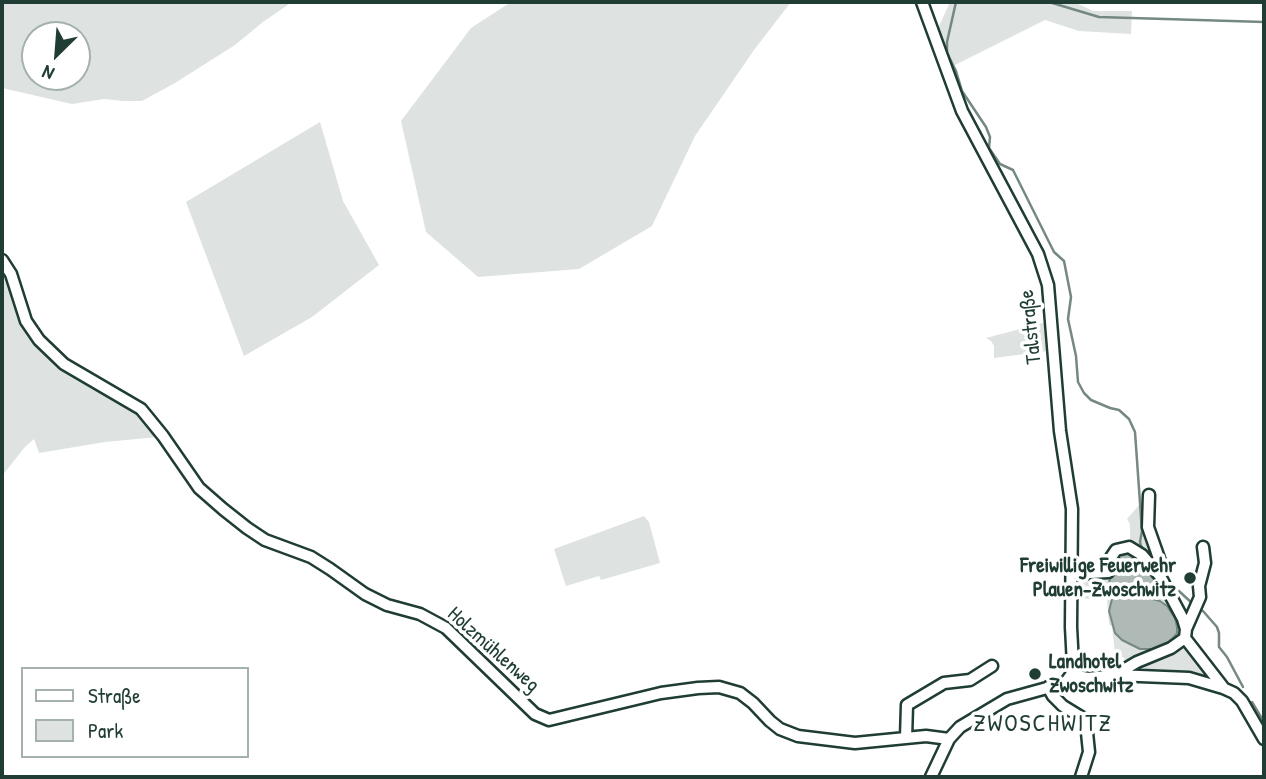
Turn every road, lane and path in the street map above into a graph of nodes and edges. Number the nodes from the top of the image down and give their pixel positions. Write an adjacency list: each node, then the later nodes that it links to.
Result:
1 (922, 2): 5 (street, Talstraße)
2 (5, 264): 13 (street, Holzmühlenweg)
3 (1149, 495): 6 (street)
4 (1203, 547): 7 (street)
5 (1072, 574): 6 (street); 9 (street, Talstraße)
6 (1160, 576): 7 (street)
7 (1186, 634): 10 (street); 12 (street)
8 (992, 666): 13 (street)
9 (1071, 675): 10 (street); 11 (street)
10 (1115, 675): 12 (street)
11 (1048, 687): 14 (street); 17 (street)
12 (1223, 688): 15 (street)
13 (906, 738): 14 (street, Holzmühlenweg)
14 (950, 738): 16 (street)
15 (1264, 738)
16 (931, 777)
17 (1081, 777)

